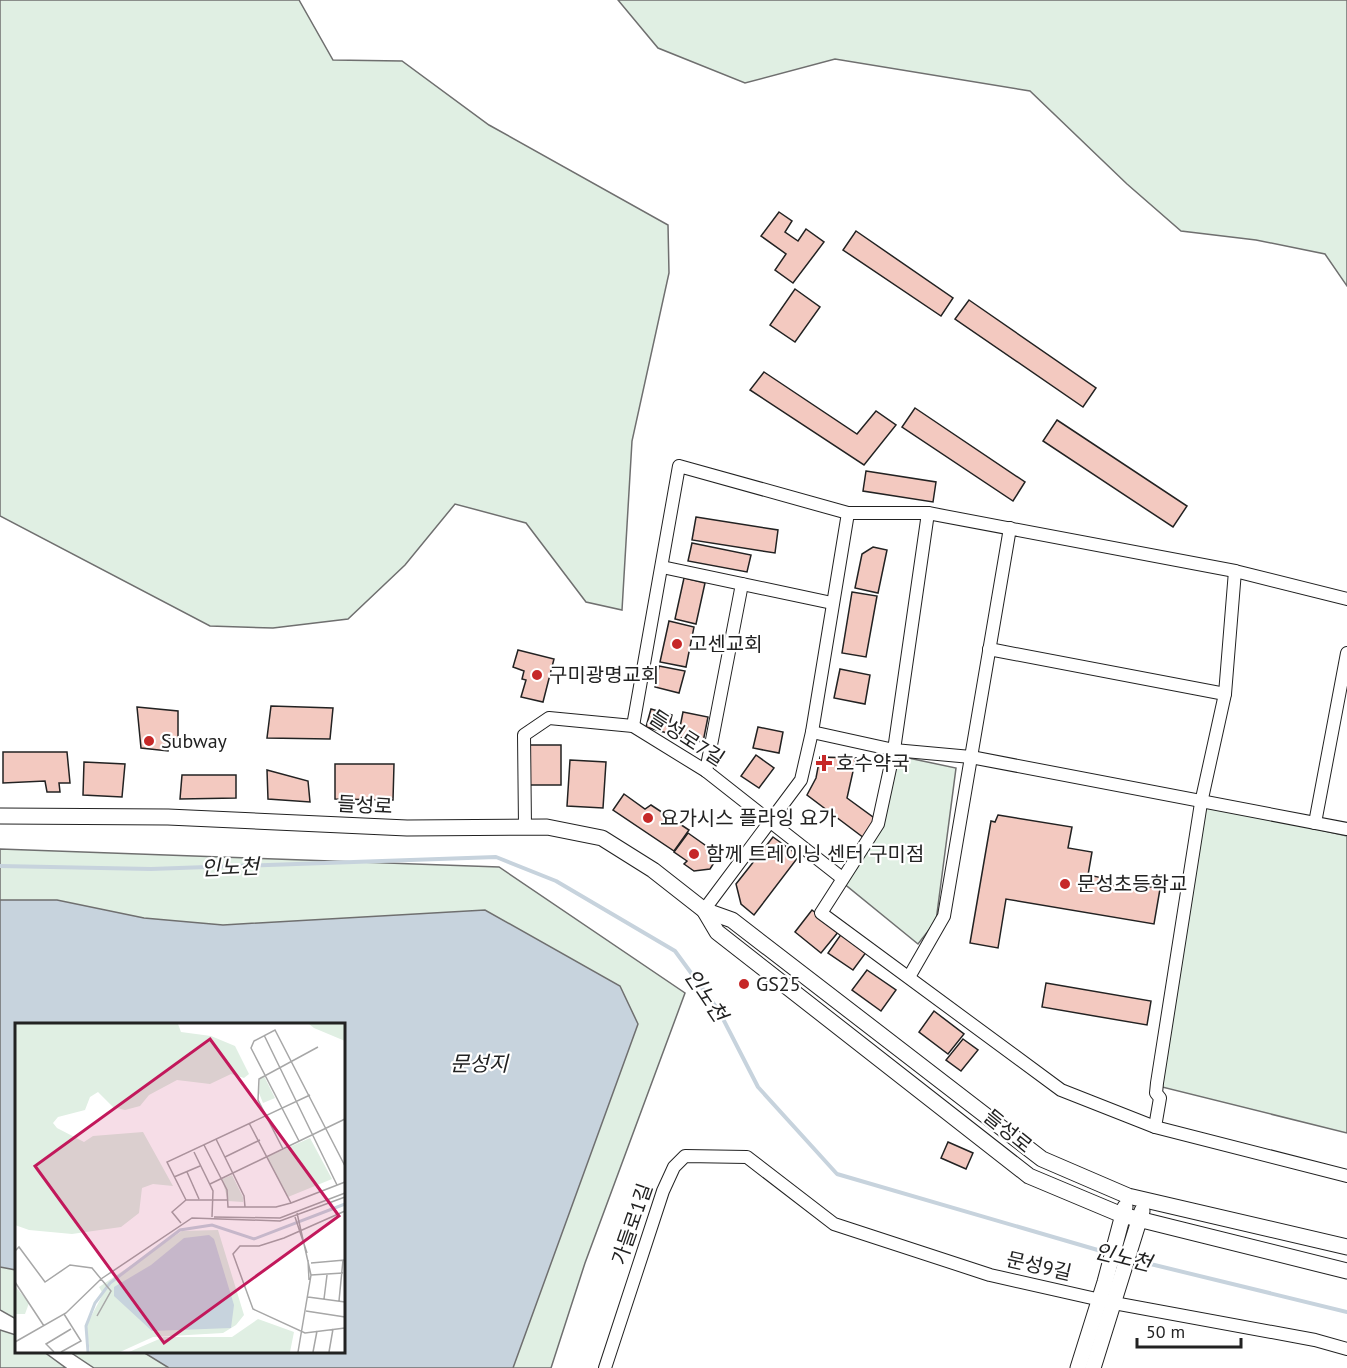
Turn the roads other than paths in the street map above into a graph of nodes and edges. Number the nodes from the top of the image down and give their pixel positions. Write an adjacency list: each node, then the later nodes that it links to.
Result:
1 (848, 513): 2 (street); 4 (street); 8 (street)
2 (928, 513): 3 (street); 14 (street)
3 (1010, 528): 5 (street); 9 (street)
4 (662, 567): 6 (street); 12 (street)
5 (1235, 571): 7 (street); 11 (street)
6 (742, 584): 8 (street); 16 (street)
7 (1347, 599)
8 (832, 603): 13 (street)
9 (989, 649): 11 (street); 15 (street)
10 (1347, 653): 20 (street)
11 (1225, 694): 17 (street)
12 (633, 726): 16 (street, 들성로7길); 21 (street, 들성로7길)
13 (812, 732): 14 (street); 19 (street)
14 (894, 750): 15 (street); 23 (street)
15 (971, 757): 17 (street); 25 (street)
16 (706, 771): 19 (street, 들성로7길)
17 (1201, 803): 20 (street); 26 (street)
18 (0, 816): 21 (street, 들성로)
19 (768, 821): 23 (street, 들성로7길); 24 (street)
20 (1315, 823): 22 (street)
21 (525, 826): 24 (street, 들성로)
22 (1347, 829)
23 (842, 878): 25 (street)
24 (704, 910): 29 (street, 들성로); 31 (street, 들성로)
25 (909, 977): 26 (street)
26 (1155, 1127): 28 (street)
27 (747, 1157): 34 (street, 문성9길); 36 (street, 가들로1길)
28 (1347, 1176)
29 (1128, 1196): 30 (street, 들성로); 31 (street)
30 (1145, 1199): 31 (street); 32 (street, 들성로)
31 (1129, 1225): 33 (street, 들성로); 34 (street)
32 (1347, 1247)
33 (1347, 1271)
34 (1107, 1302): 35 (street, 문성9길); 37 (street); 38 (street)
35 (1347, 1349)
36 (605, 1368)
37 (1078, 1368)
38 (1093, 1368)

